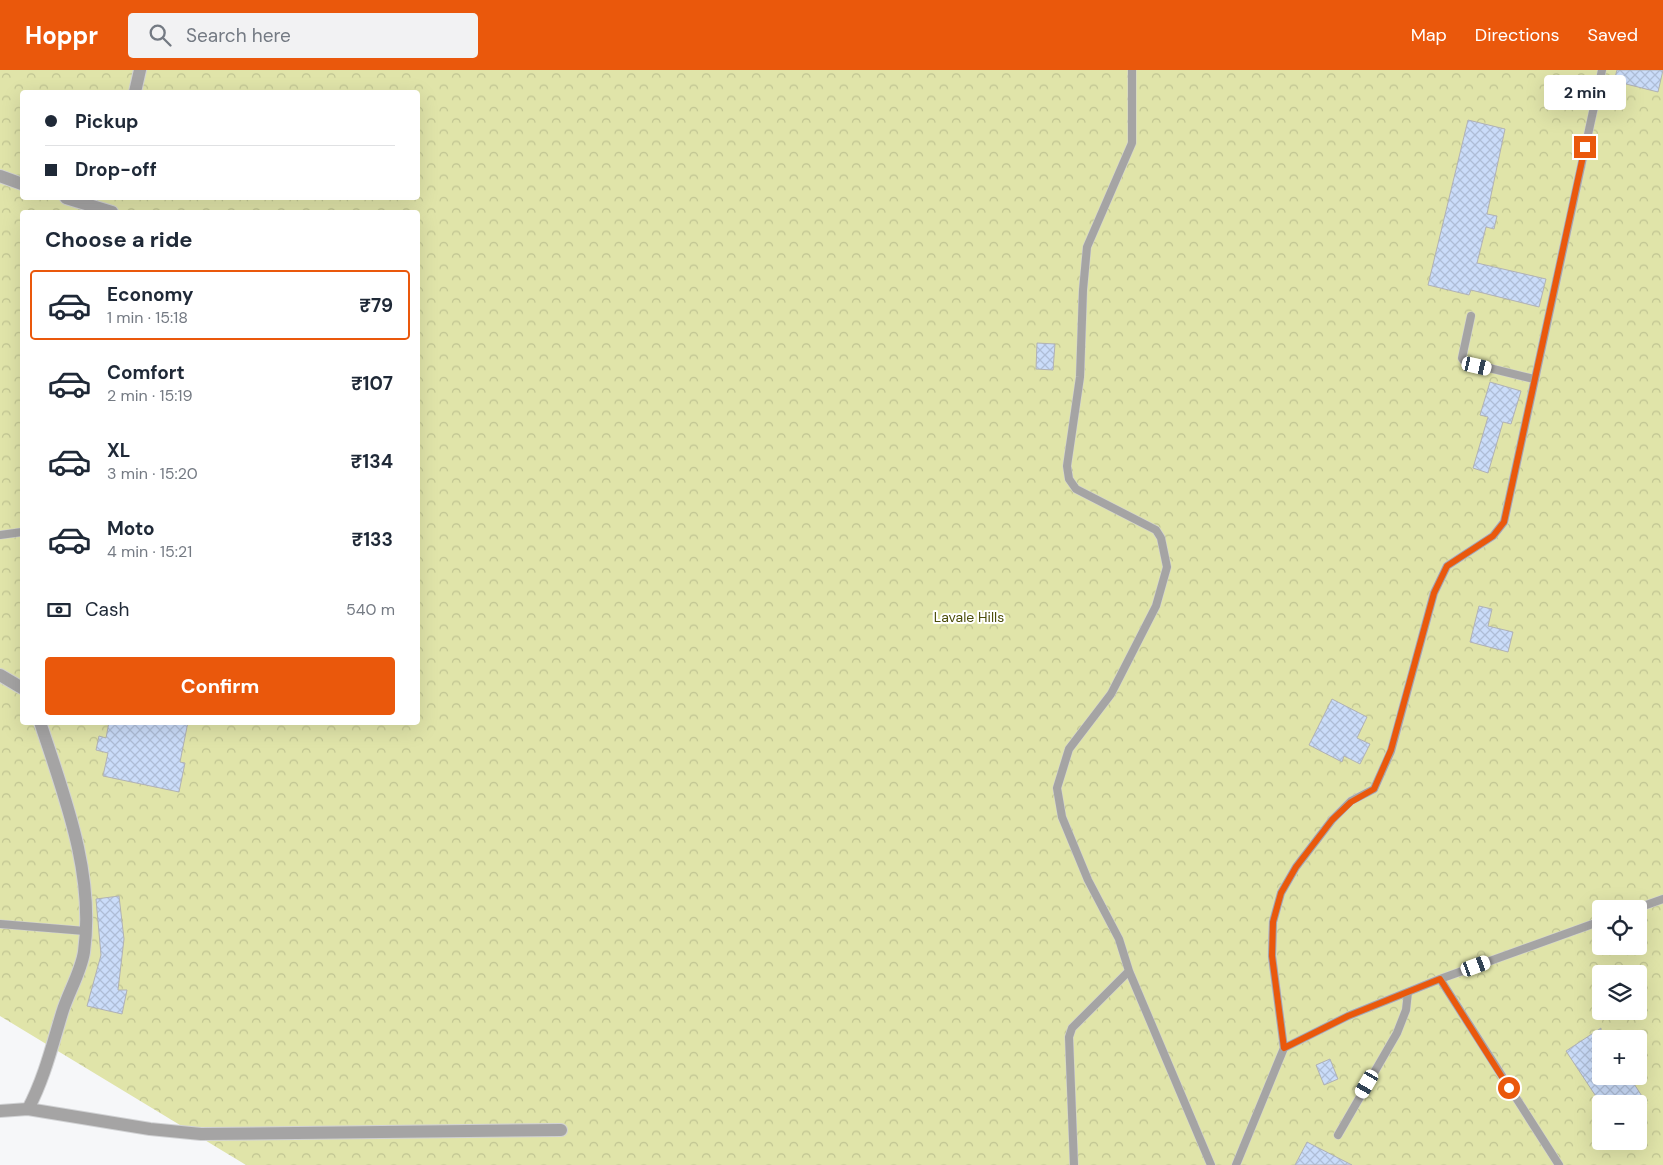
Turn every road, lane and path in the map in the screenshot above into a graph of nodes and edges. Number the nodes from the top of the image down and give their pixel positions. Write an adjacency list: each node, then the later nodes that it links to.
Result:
1 (140, 70): 4 (street)
2 (1132, 70): 21 (lane)
3 (1602, 70): 10 (lane)
4 (135, 90)
5 (0, 176): 6 (street)
6 (20, 183)
7 (72, 200): 8 (street)
8 (104, 210)
9 (1471, 316): 10 (lane)
10 (1534, 378): 24 (lane)
11 (20, 532): 12 (lane)
12 (0, 535)
13 (0, 675): 14 (street)
14 (20, 687)
15 (41, 725): 20 (street)
16 (1663, 899): 17 (lane)
17 (1647, 905)
18 (0, 924): 20 (lane)
19 (1592, 924): 22 (lane)
20 (85, 931): 25 (street)
21 (1129, 971): 29 (lane); 30 (lane)
22 (1440, 979): 23 (lane); 32 (lane)
23 (1408, 992): 24 (lane); 28 (lane)
24 (1284, 1048): 31 (lane)
25 (28, 1109): 26 (street); 27 (street)
26 (0, 1111)
27 (561, 1130)
28 (1338, 1135)
29 (1074, 1165)
30 (1211, 1165)
31 (1236, 1165)
32 (1559, 1165)

